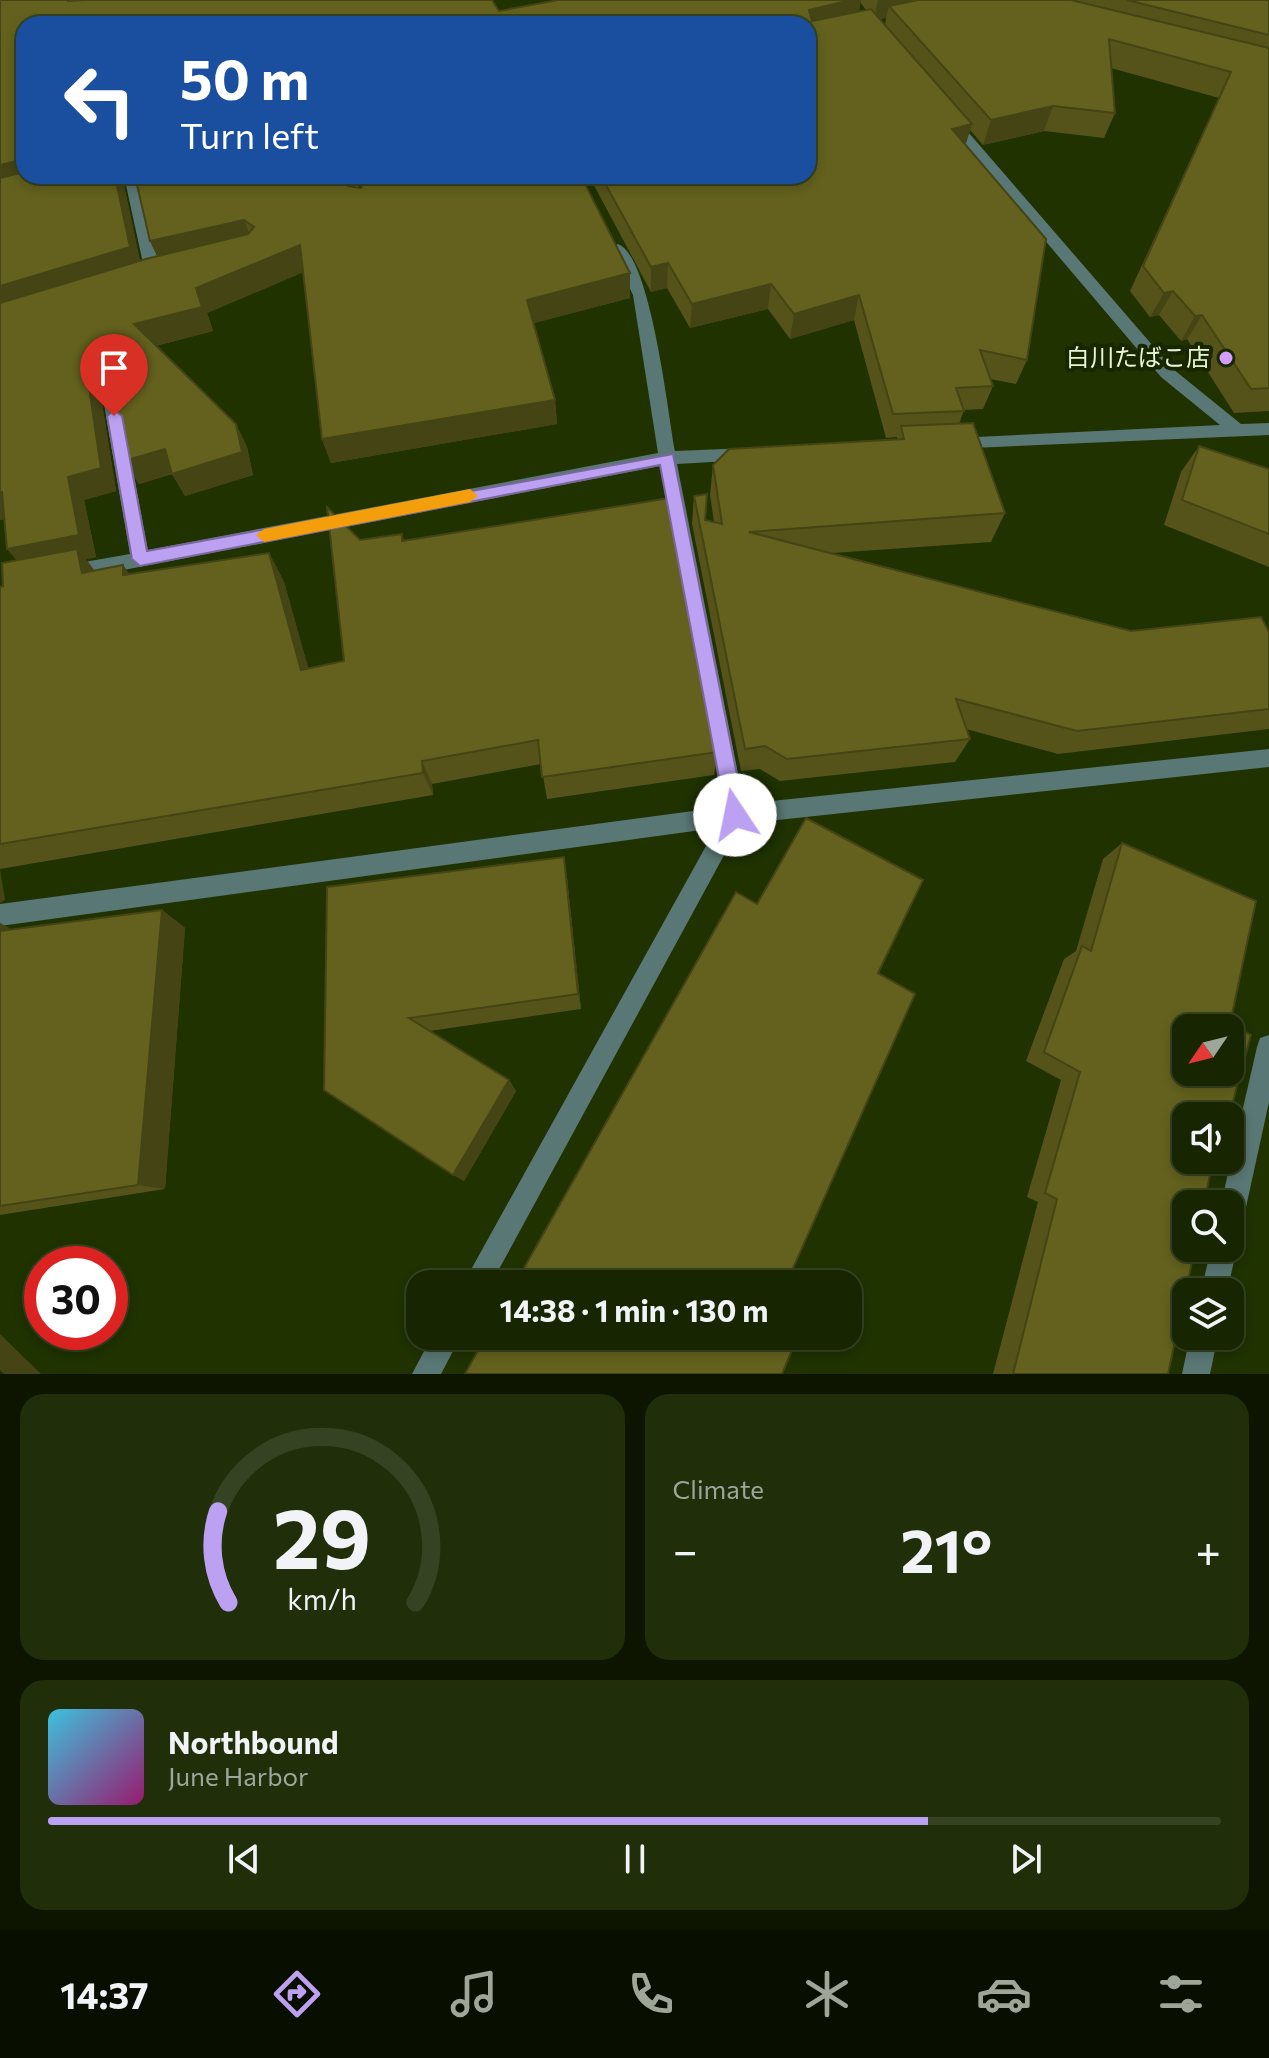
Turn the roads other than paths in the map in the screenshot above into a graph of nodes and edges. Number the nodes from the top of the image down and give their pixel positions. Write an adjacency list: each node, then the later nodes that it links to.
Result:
1 (942, 110): 9 (street)
2 (133, 184): 6 (street)
3 (350, 184): 4 (street)
4 (362, 207)
5 (607, 229): 12 (street)
6 (154, 278)
7 (109, 387): 13 (street)
8 (1269, 429): 9 (street)
9 (1237, 430): 10 (street)
10 (936, 445)
11 (762, 453): 12 (street)
12 (667, 458): 13 (street); 16 (street)
13 (140, 559): 14 (street)
14 (47, 577)
15 (1269, 758): 16 (street)
16 (735, 815): 17 (street); 20 (street)
17 (0, 915)
18 (1269, 1047): 19 (street)
19 (1237, 1190)
20 (484, 1270)
21 (439, 1350): 24 (street)
22 (1204, 1350): 23 (street)
23 (1203, 1371)
24 (426, 1374)

